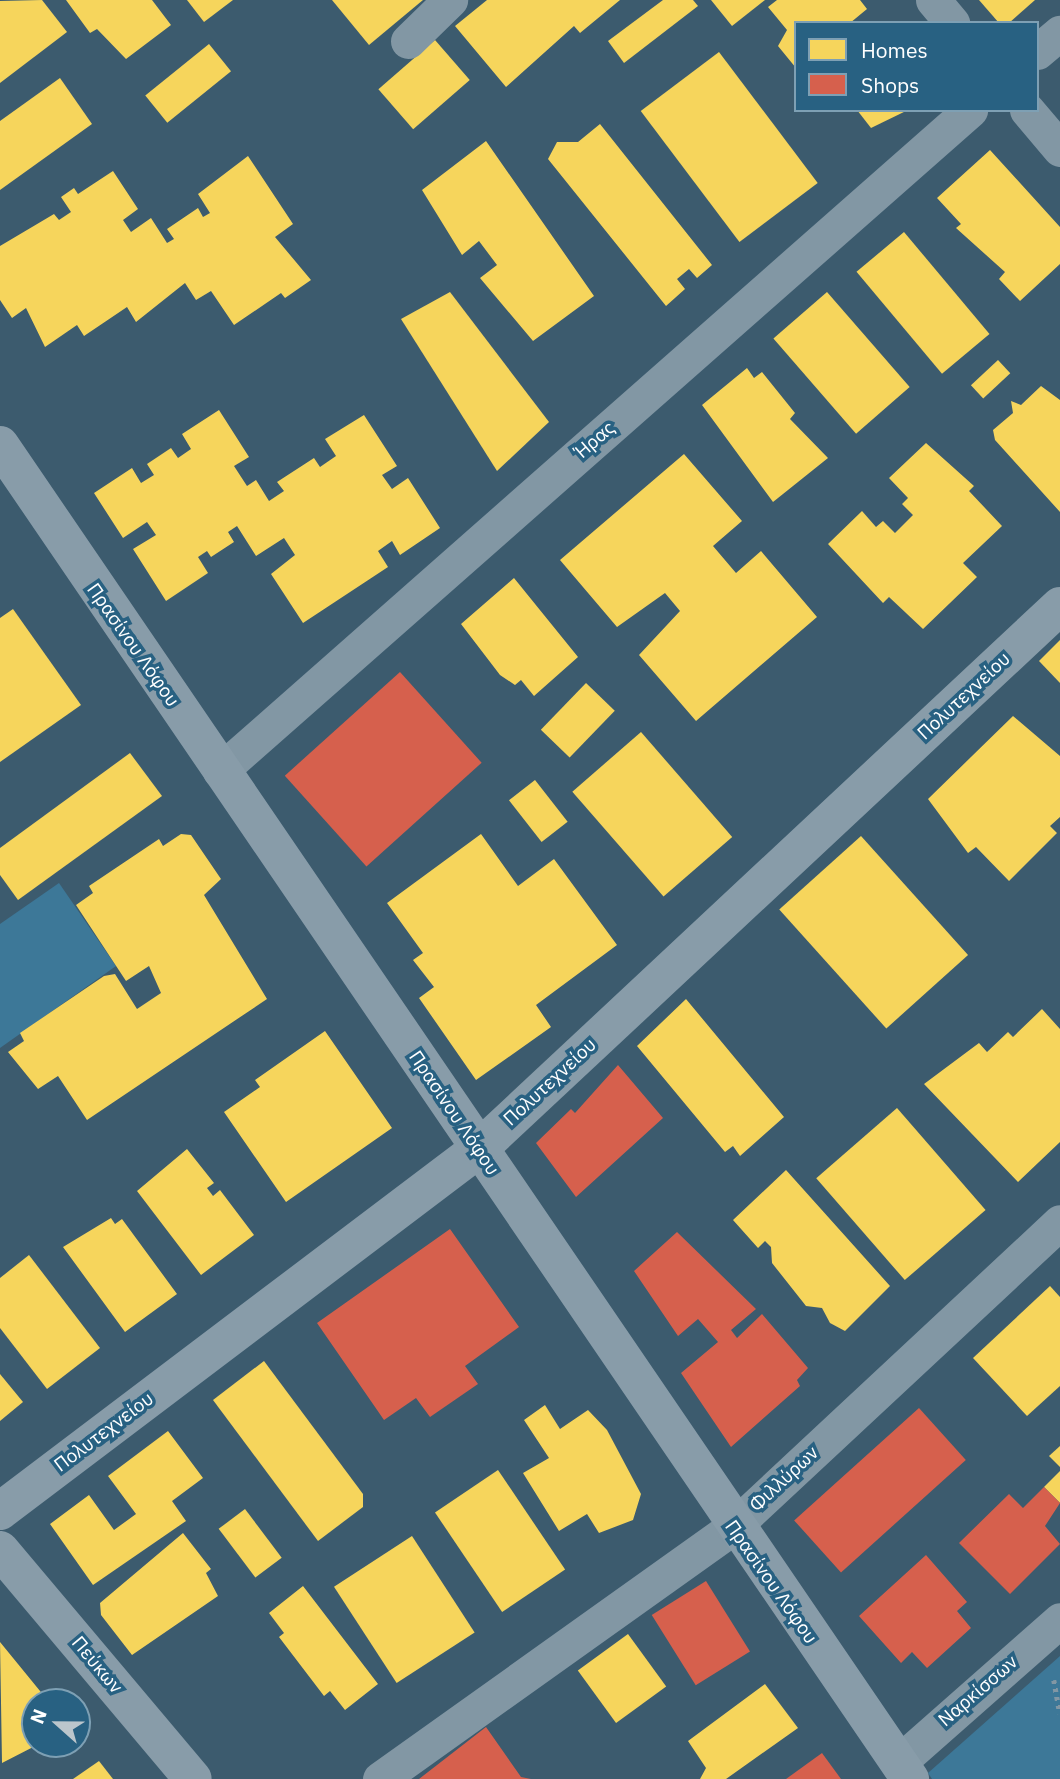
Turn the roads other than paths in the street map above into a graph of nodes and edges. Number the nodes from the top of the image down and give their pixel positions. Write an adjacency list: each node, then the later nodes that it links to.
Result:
1 (450, 0): 5 (street)
2 (933, 0): 3 (street)
3 (950, 21)
4 (1060, 33): 6 (street)
5 (408, 41)
6 (1039, 50)
7 (968, 112): 12 (street, Ήρας)
8 (1029, 112): 9 (street)
9 (1060, 149)
10 (0, 445): 12 (street, Πρασίνου Λόφου)
11 (1060, 606): 13 (street, Πολυτεχνείου)
12 (220, 771): 13 (street, Πρασίνου Λόφου)
13 (480, 1148): 15 (street, Πολυτεχνείου); 16 (street, Πρασίνου Λόφου)
14 (1060, 1222): 16 (street, Φιλλύρων)
15 (0, 1511)
16 (733, 1527): 19 (street, Πρασίνου Λόφου); 21 (street, Φιλλύρων)
17 (0, 1550): 20 (street, Πεύκων)
18 (1060, 1620): 19 (street, Ναρκίσσων)
19 (904, 1771)
20 (193, 1779)
21 (380, 1779)

